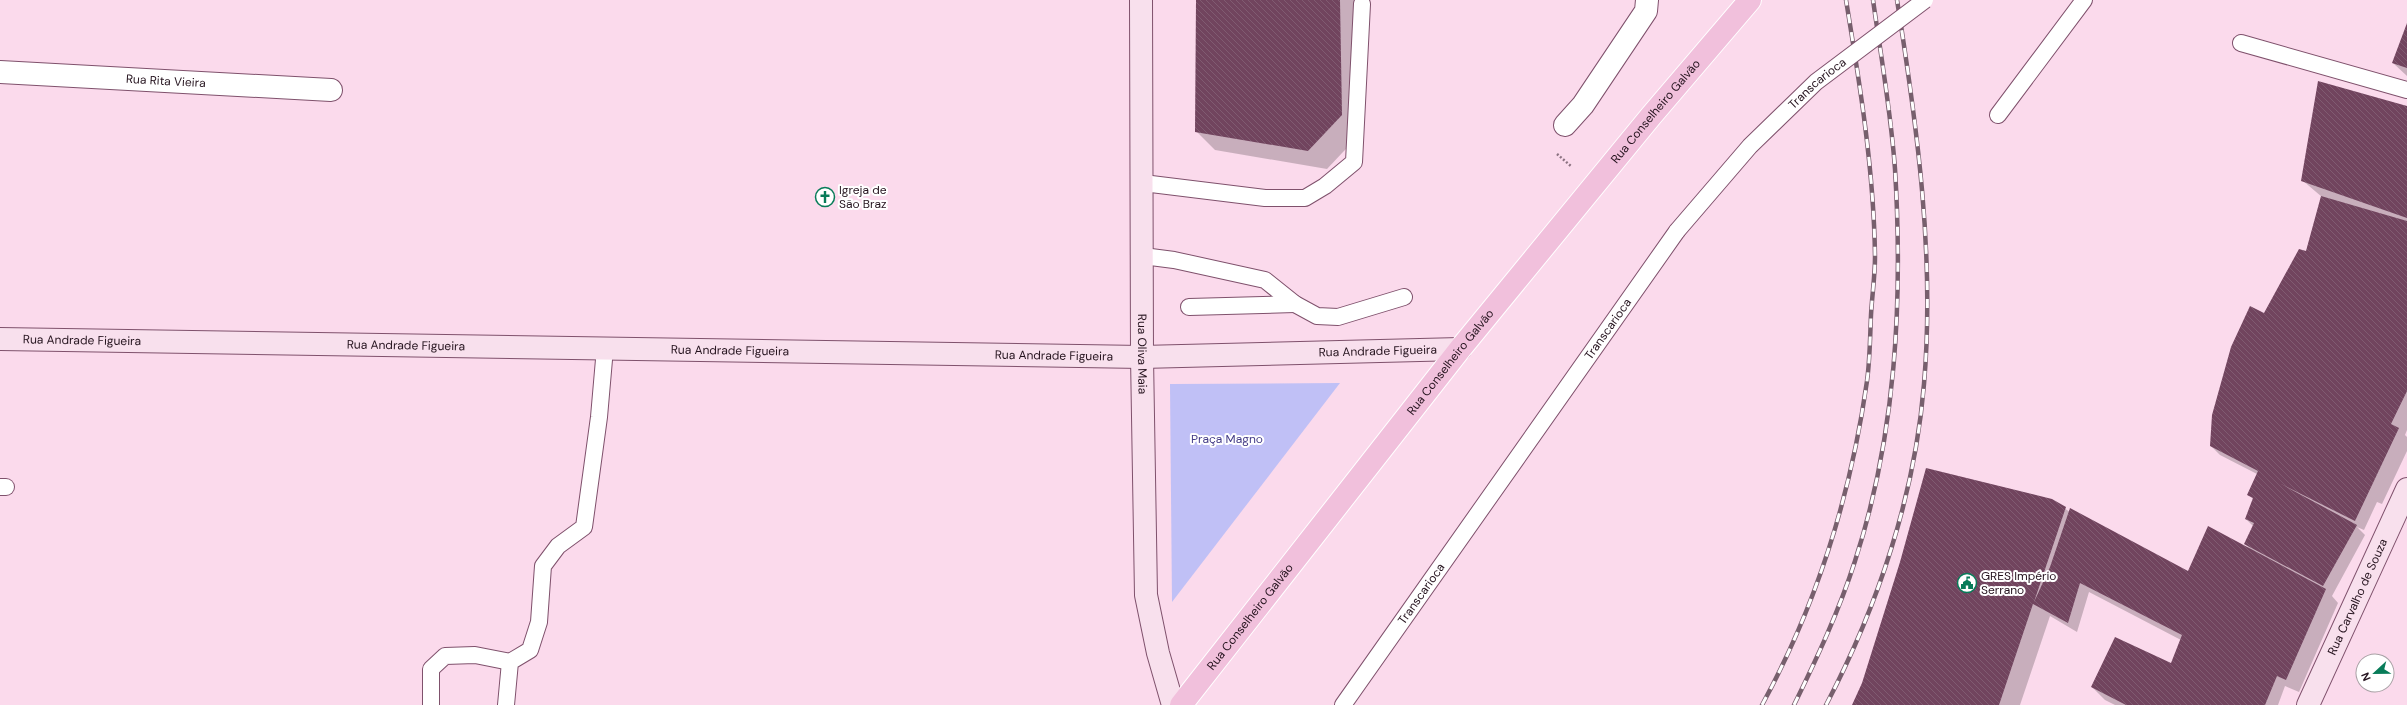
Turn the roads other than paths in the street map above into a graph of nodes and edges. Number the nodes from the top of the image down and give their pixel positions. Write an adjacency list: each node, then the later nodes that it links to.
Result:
1 (1142, 0): 16 (main road, Rua Oliva Maia)
2 (1647, 0): 15 (street)
3 (1740, 0): 9 (main road)
4 (1750, 0): 9 (main road)
5 (1768, 0): 9 (main road)
6 (1925, 0): 32 (lane, Transcarioca, bridge)
7 (2084, 0): 14 (lane)
8 (1362, 4): 16 (lane)
9 (1729, 26): 23 (main road, Rua Conselheiro Galvão)
10 (2241, 43): 13 (lane)
11 (0, 72): 12 (street, Rua Rita Vieira)
12 (331, 90)
13 (2407, 90)
14 (1998, 115)
15 (1565, 126)
16 (1142, 183): 17 (main road, Rua Oliva Maia)
17 (1143, 256): 19 (lane); 24 (main road, Rua Oliva Maia)
18 (1404, 297): 19 (lane)
19 (1296, 304): 20 (lane)
20 (1188, 307)
21 (0, 339): 22 (main road, Rua Andrade Figueira)
22 (605, 348): 24 (main road, Rua Andrade Figueira); 27 (lane)
23 (1460, 349): 24 (main road, Rua Andrade Figueira); 31 (main road, Rua Conselheiro Galvão)
24 (1142, 357): 30 (main road, Rua Oliva Maia)
25 (2407, 489): 26 (main road, Rua Carvalho de Souza)
26 (2402, 515): 33 (main road, Rua Carvalho de Souza)
27 (510, 662): 28 (lane); 29 (lane)
28 (431, 705)
29 (506, 705)
30 (1173, 705)
31 (1182, 705)
32 (1342, 705)
33 (2308, 705)

